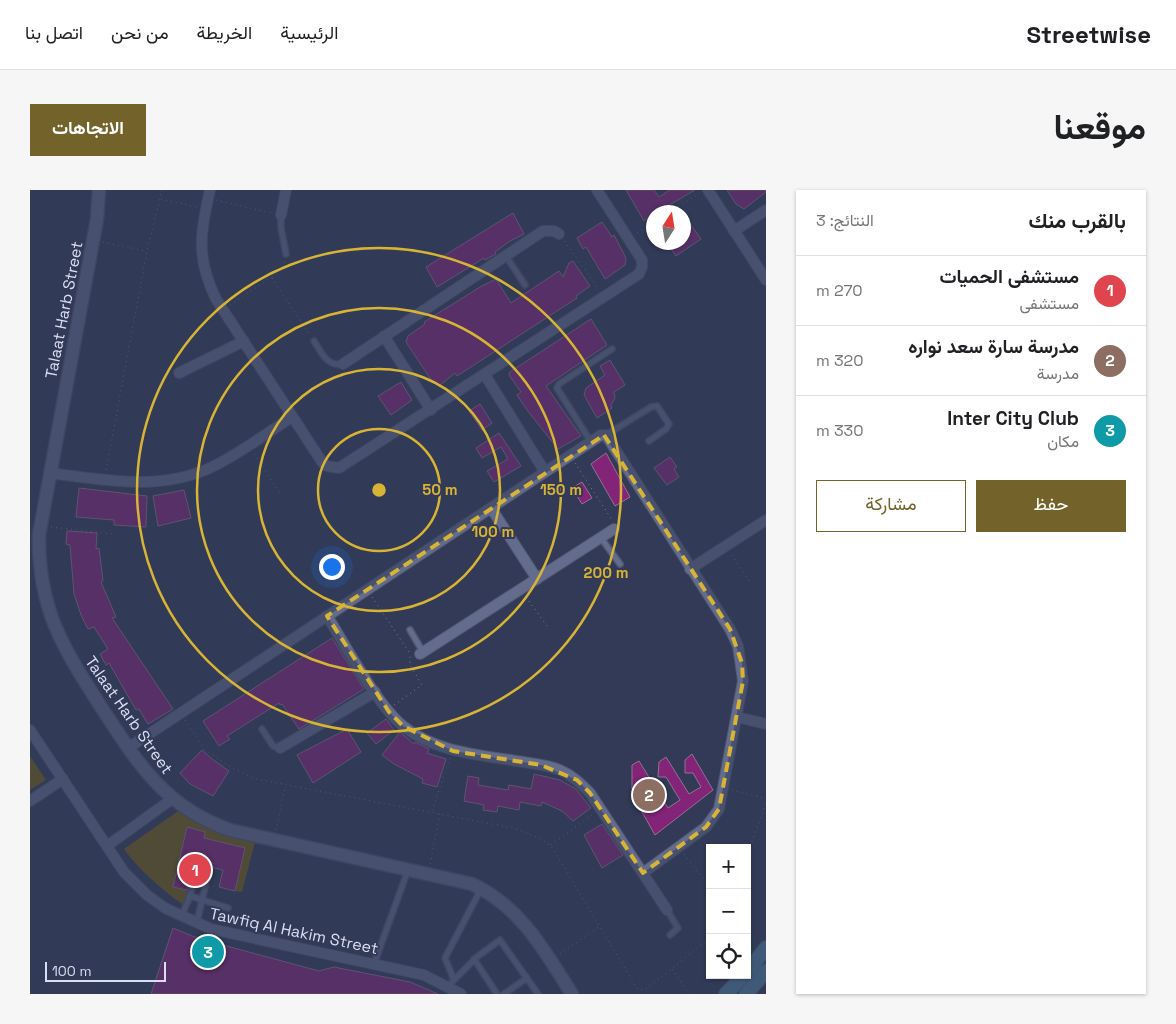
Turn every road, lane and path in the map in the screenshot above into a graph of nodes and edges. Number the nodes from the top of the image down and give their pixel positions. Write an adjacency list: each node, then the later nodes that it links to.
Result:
1 (99, 190): 16 (street, Talaat Harb Street)
2 (162, 190): 7 (path)
3 (286, 190): 11 (street)
4 (597, 190): 15 (street)
5 (706, 190): 8 (path); 13 (street)
6 (209, 194): 9 (street); 11 (path)
7 (160, 199): 9 (path); 17 (path)
8 (681, 205)
9 (205, 209): 24 (street)
10 (766, 210): 13 (street)
11 (281, 215): 18 (lane)
12 (646, 228): 15 (path)
13 (734, 231): 21 (street)
14 (558, 234): 19 (street); 23 (path)
15 (628, 239): 23 (street)
16 (93, 240): 17 (path); 40 (street, Talaat Harb Street)
17 (147, 251): 41 (path)
18 (286, 254): 20 (path)
19 (505, 256): 22 (lane); 25 (street)
20 (272, 277): 24 (path); 27 (path)
21 (766, 280)
22 (525, 285)
23 (605, 297): 31 (street)
24 (223, 309): 26 (street)
25 (384, 336): 29 (street); 32 (street)
26 (244, 341): 30 (street); 33 (street)
27 (314, 341): 29 (lane)
28 (612, 349): 36 (lane)
29 (343, 364)
30 (179, 372)
31 (485, 375): 32 (street); 39 (street)
32 (431, 410): 33 (street)
33 (292, 417): 37 (street)
34 (606, 435): 35 (lane); 36 (street); 51 (street)
35 (649, 441)
36 (591, 442): 38 (street)
37 (248, 445): 41 (street); 42 (path)
38 (570, 456): 39 (street); 46 (path)
39 (546, 472): 43 (street)
40 (49, 473): 41 (street); 45 (street, Talaat Harb Street)
41 (104, 480)
42 (284, 499)
43 (491, 508): 52 (street); 54 (street)
44 (766, 520): 49 (street)
45 (40, 526): 47 (path); 67 (street, Talaat Harb Street)
46 (614, 529): 48 (street)
47 (115, 534)
48 (601, 538): 50 (lane); 52 (street)
49 (726, 546): 51 (street); 53 (path)
50 (620, 564)
51 (690, 568): 63 (street)
52 (537, 579): 55 (street)
53 (749, 581)
54 (368, 590): 56 (street); 59 (path)
55 (521, 590): 57 (path); 59 (street)
56 (327, 616): 60 (street); 62 (street)
57 (547, 626)
58 (410, 630): 59 (lane)
59 (418, 654): 61 (path)
60 (375, 692): 61 (street); 68 (street)
61 (387, 710): 69 (street)
62 (180, 714): 67 (street); 71 (path)
63 (737, 717): 64 (street); 72 (street)
64 (766, 724)
65 (262, 729): 68 (lane)
66 (30, 730): 70 (street, Tawfiq Al Hakim Street)
67 (128, 748): 73 (street, Talaat Harb Street)
68 (280, 748)
69 (453, 751): 77 (street); 78 (path)
70 (63, 779): 75 (street); 82 (street, Tawfiq Al Hakim Street)
71 (285, 786): 78 (path); 80 (path)
72 (724, 788): 74 (path); 84 (street)
73 (172, 798): 80 (street, Talaat Harb Street); 82 (street)
74 (766, 799)
75 (30, 801)
76 (766, 803): 81 (path)
77 (601, 809): 83 (path); 86 (street)
78 (432, 812): 79 (path)
79 (440, 814): 83 (path); 87 (path)
80 (274, 840): 85 (street, Talaat Harb Street)
81 (751, 845)
82 (107, 846): 94 (street, Tawfiq Al Hakim Street)
83 (551, 846): 96 (path)
84 (680, 847): 86 (street); 88 (path)
85 (408, 870): 87 (street, Talaat Harb Street); 102 (lane)
86 (643, 873): 93 (street)
87 (428, 874): 89 (street, Talaat Harb Street)
88 (706, 883)
89 (482, 889): 101 (street, Talaat Harb Street); 108 (lane)
90 (190, 896): 91 (lane); 91 (lane); 94 (lane)
91 (203, 900): 92 (lane); 95 (lane)
92 (228, 908)
93 (667, 910): 97 (lane)
94 (181, 917): 95 (street, Tawfiq Al Hakim Street)
95 (196, 924): 102 (street, Tawfiq Al Hakim Street)
96 (600, 926): 101 (path); 104 (path)
97 (670, 935)
98 (706, 941): 104 (path)
99 (766, 948): 103 (main road)
100 (474, 960): 106 (lane); 108 (lane); 109 (lane)
101 (550, 960): 112 (street, Talaat Harb Street)
102 (374, 964): 108 (street, Tawfiq Al Hakim Street)
103 (751, 967)
104 (671, 969): 113 (path)
105 (766, 971): 115 (main road)
106 (527, 978): 110 (lane); 111 (lane)
107 (740, 979): 114 (main road)
108 (455, 989)
109 (496, 994)
110 (504, 994)
111 (538, 994)
112 (572, 994)
113 (689, 994)
114 (726, 994)
115 (746, 994)

